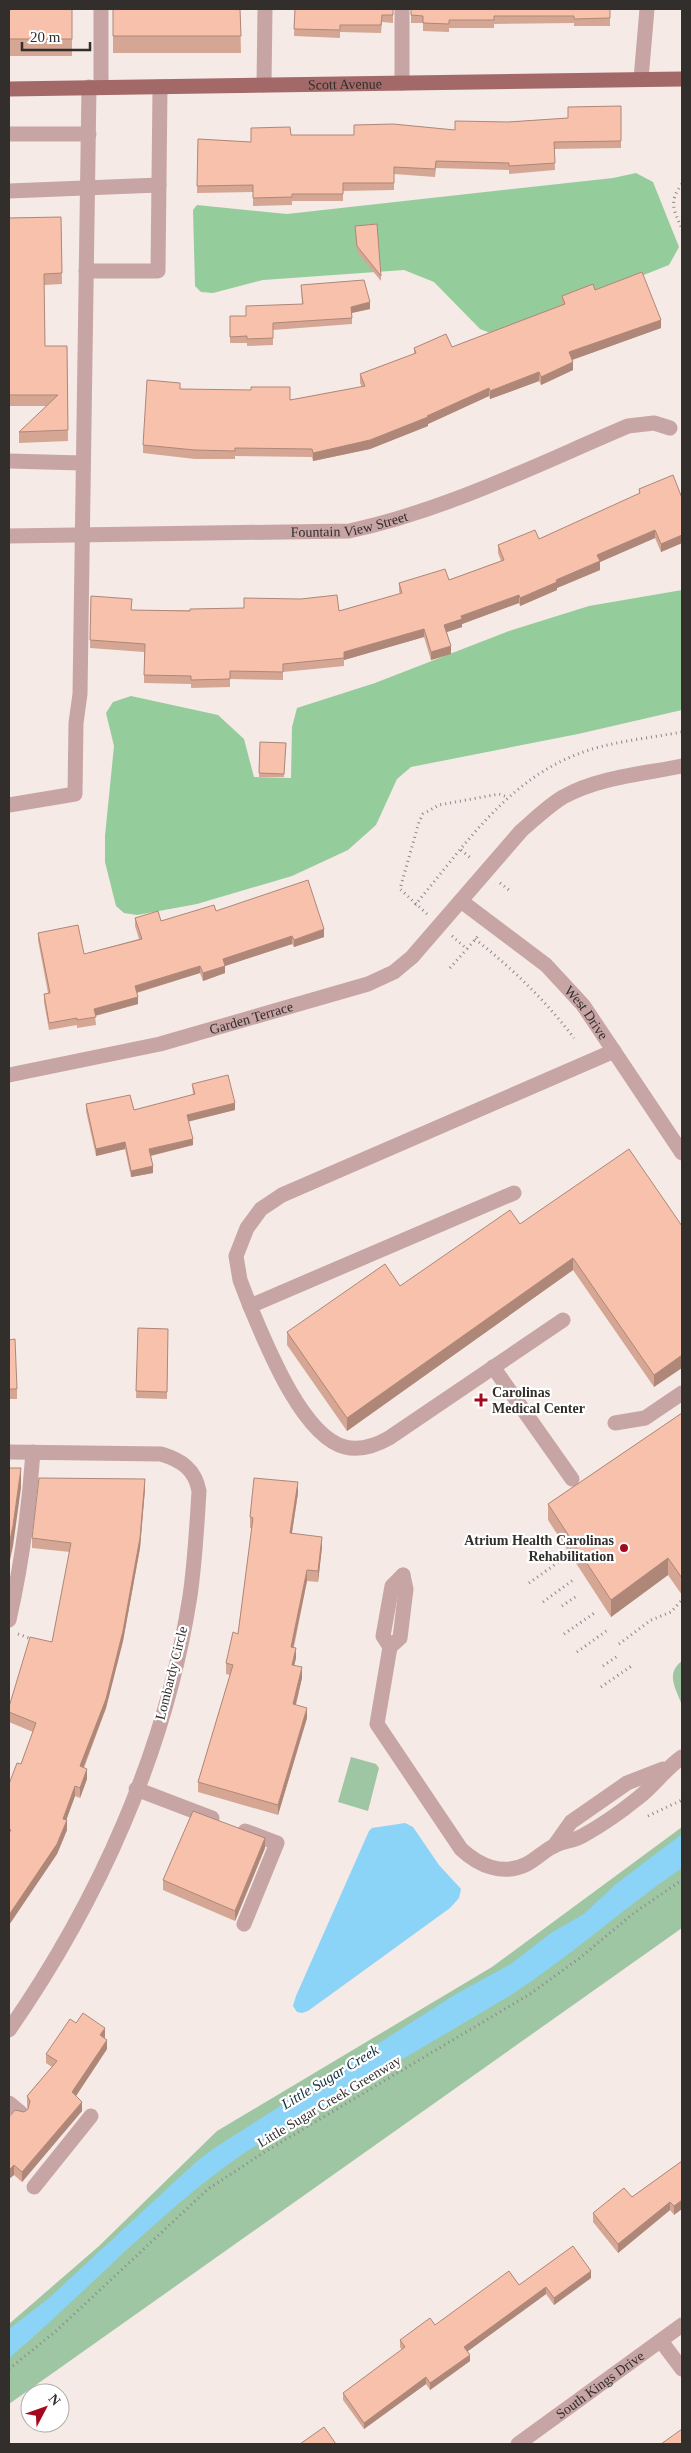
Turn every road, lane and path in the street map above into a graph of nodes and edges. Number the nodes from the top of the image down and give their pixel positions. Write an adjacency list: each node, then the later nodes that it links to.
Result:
1 (101, 9): 9 (street)
2 (265, 9): 8 (street)
3 (402, 9): 7 (street)
4 (647, 9): 5 (street)
5 (641, 79): 6 (main road, Scott Avenue); 7 (main road, Scott Avenue)
6 (682, 79)
7 (402, 83): 8 (main road, Scott Avenue)
8 (264, 85): 10 (main road, Scott Avenue)
9 (95, 87): 10 (main road, Scott Avenue); 11 (main road, Scott Avenue); 13 (street)
10 (160, 87): 15 (street)
11 (9, 88)
12 (9, 134): 13 (street)
13 (89, 134): 16 (street)
14 (682, 184): 18 (path)
15 (159, 185): 16 (street); 19 (street)
16 (88, 188): 17 (street); 19 (street)
17 (9, 191)
18 (682, 229)
19 (86, 271): 22 (street)
20 (670, 428): 23 (street, Fountain View Street)
21 (9, 461): 22 (street)
22 (82, 464): 23 (street)
23 (81, 535): 24 (street, Fountain View Street); 27 (street)
24 (9, 536)
25 (682, 766): 32 (street, Garden Terrace)
26 (507, 797): 33 (path)
27 (9, 805)
28 (461, 850): 29 (path)
29 (474, 860)
30 (501, 885): 31 (path)
31 (509, 890)
32 (461, 901): 40 (street, West Drive); 41 (street, Garden Terrace)
33 (428, 915)
34 (479, 934): 36 (path)
35 (454, 938): 37 (path)
36 (475, 939): 37 (path); 39 (path)
37 (467, 949): 38 (path)
38 (450, 968)
39 (574, 1038)
40 (614, 1051): 42 (street, West Drive); 44 (street)
41 (9, 1075)
42 (682, 1153)
43 (514, 1193): 44 (street)
44 (250, 1306): 46 (street)
45 (563, 1320): 46 (street)
46 (493, 1367): 51 (street)
47 (682, 1393): 48 (street)
48 (616, 1423)
49 (9, 1452): 50 (street, Lombardy Circle)
50 (33, 1452): 60 (street); 73 (street, Lombardy Circle)
51 (572, 1479)
52 (560, 1561): 54 (path)
53 (574, 1580): 57 (path)
54 (529, 1583)
55 (578, 1595): 58 (path)
56 (682, 1600): 65 (path)
57 (542, 1602)
58 (562, 1606)
59 (596, 1612): 63 (path)
60 (9, 1620)
61 (609, 1630): 67 (path)
62 (9, 1631): 64 (path)
63 (564, 1634)
64 (36, 1640)
65 (620, 1644)
66 (390, 1647): 72 (street)
67 (577, 1652)
68 (619, 1655): 70 (path)
69 (634, 1665): 71 (path)
70 (603, 1666)
71 (601, 1687)
72 (682, 1757)
73 (136, 1789): 77 (street); 78 (street, Lombardy Circle)
74 (682, 1800): 75 (path)
75 (640, 1818)
76 (682, 1880): 85 (path, Little Sugar Creek Greenway)
77 (244, 1924)
78 (9, 2030)
79 (9, 2103): 80 (street)
80 (20, 2113)
81 (91, 2116): 82 (street)
82 (34, 2187)
83 (682, 2325): 84 (street, South Kings Drive)
84 (661, 2340): 86 (street); 87 (street, South Kings Drive)
85 (9, 2369)
86 (682, 2369)
87 (518, 2444)

